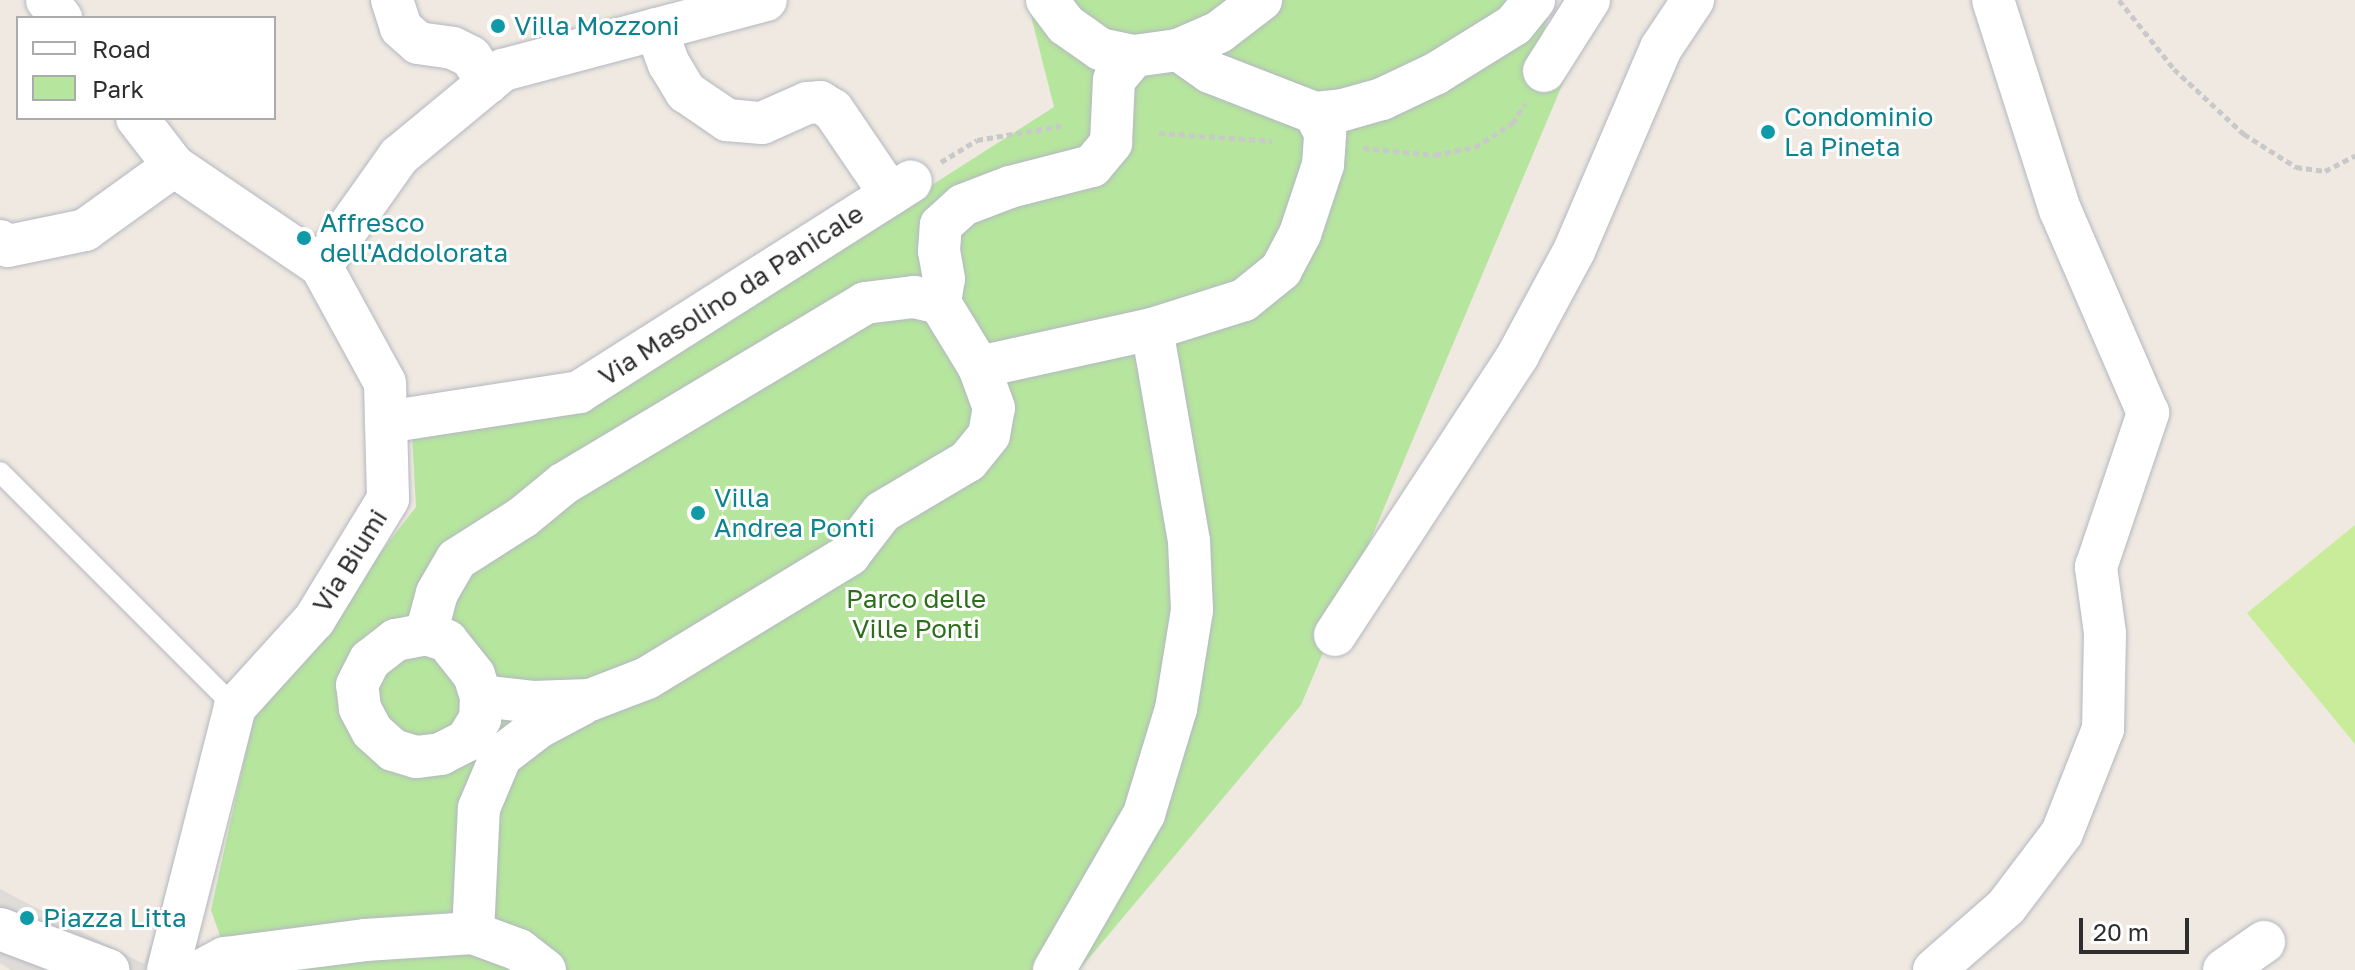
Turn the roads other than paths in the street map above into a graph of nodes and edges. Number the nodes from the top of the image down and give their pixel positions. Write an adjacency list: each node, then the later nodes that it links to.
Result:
1 (47, 0): 10 (street)
2 (392, 0): 15 (street)
3 (766, 0): 11 (street)
4 (1047, 0): 13 (street)
5 (1261, 0): 12 (street)
6 (1534, 0): 16 (street)
7 (1693, 0): 27 (street)
8 (1993, 0): 40 (street)
9 (1576, 9): 14 (street)
10 (59, 16)
11 (656, 29): 15 (street); 24 (street, Via Masolino da Panicale)
12 (1178, 50): 13 (street); 16 (street)
13 (1134, 56): 21 (street)
14 (1544, 71)
15 (477, 91): 20 (street)
16 (1315, 113): 22 (street)
17 (139, 120): 18 (street, Via Biumi)
18 (174, 166): 19 (street); 20 (street, Via Biumi)
19 (0, 241)
20 (321, 266): 24 (street, Via Biumi)
21 (940, 303): 23 (street); 26 (street)
22 (1152, 329): 23 (street); 39 (street)
23 (979, 367): 29 (street)
24 (386, 422): 30 (street, Via Biumi)
25 (0, 472): 30 (lane)
26 (426, 634): 28 (street); 28 (street)
27 (1335, 635)
28 (481, 696): 29 (street)
29 (590, 700): 32 (street)
30 (235, 707): 36 (street, Via Biumi)
31 (4, 930): 34 (lane); 35 (street)
32 (473, 933): 37 (street); 38 (street)
33 (2264, 942): 41 (street)
34 (49, 970)
35 (108, 970)
36 (168, 970)
37 (202, 970)
38 (545, 970)
39 (1054, 970)
40 (1934, 970)
41 (2224, 970)

